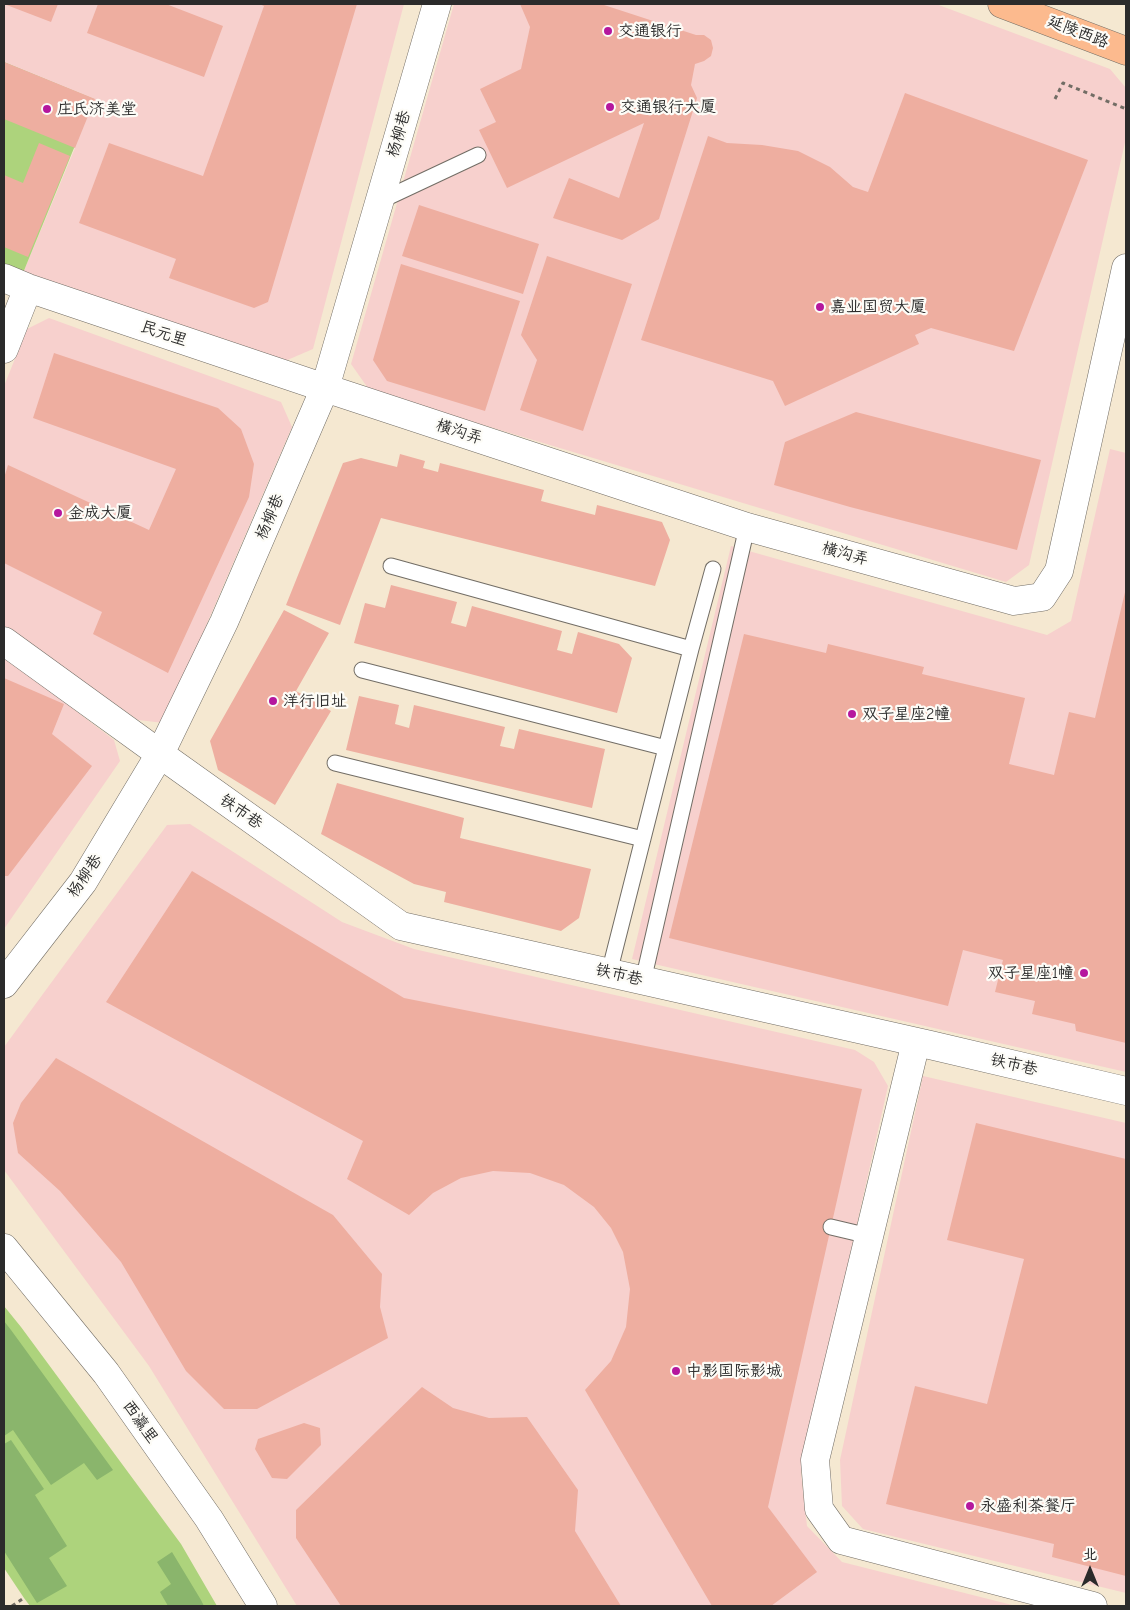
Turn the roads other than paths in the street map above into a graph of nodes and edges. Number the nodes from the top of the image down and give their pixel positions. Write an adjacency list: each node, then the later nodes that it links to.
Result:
1 (437, 4): 5 (street, 杨柳巷)
2 (1002, 4): 3 (main road, 延陵西路)
3 (1126, 50)
4 (478, 155): 5 (lane)
5 (380, 201): 9 (street, 杨柳巷)
6 (1126, 268): 10 (street, 横沟弄)
7 (16, 283): 8 (street); 9 (street, 民元里)
8 (4, 349)
9 (325, 388): 10 (street, 横沟弄); 17 (street, 杨柳巷)
10 (746, 527): 21 (lane)
11 (391, 566): 14 (lane)
12 (713, 569): 14 (lane)
13 (4, 641): 17 (street, 铁市巷)
14 (691, 650): 16 (lane)
15 (362, 670): 16 (lane)
16 (666, 748): 19 (lane)
17 (160, 754): 20 (street, 铁市巷); 22 (street, 杨柳巷)
18 (335, 764): 19 (lane)
19 (643, 839): 20 (lane)
20 (609, 973): 21 (street, 铁市巷)
21 (642, 981): 23 (street, 铁市巷)
22 (4, 984)
23 (916, 1042): 24 (street, 铁市巷); 26 (street)
24 (1126, 1091)
25 (831, 1227): 26 (lane)
26 (869, 1236): 29 (street)
27 (4, 1248): 28 (street, 西瀛里)
28 (263, 1606)
29 (1093, 1606)

